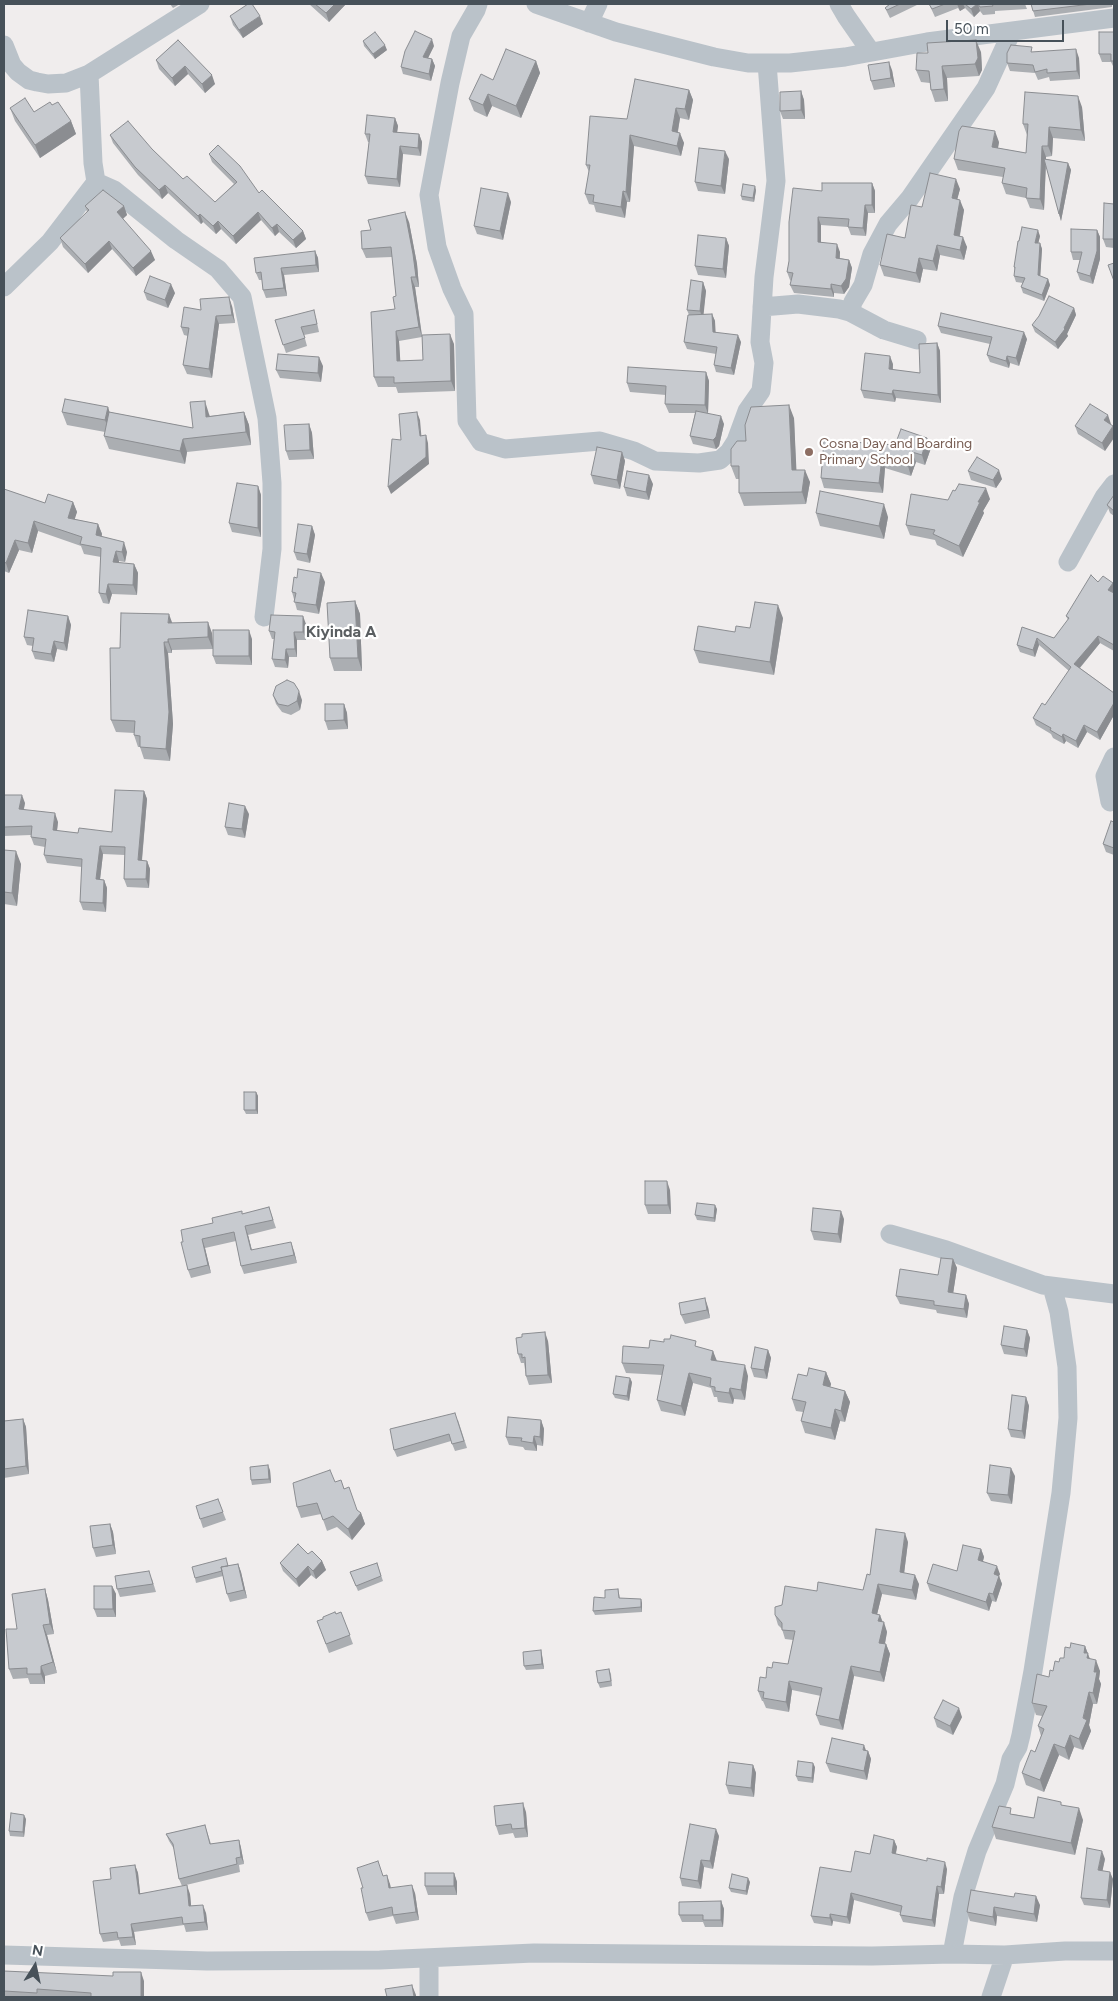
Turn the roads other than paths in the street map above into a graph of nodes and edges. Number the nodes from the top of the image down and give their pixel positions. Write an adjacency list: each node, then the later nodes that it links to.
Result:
1 (200, 4): 12 (street)
2 (478, 4): 15 (street)
3 (536, 4): 7 (street)
4 (598, 4): 7 (street)
5 (839, 4): 10 (street)
6 (1114, 18): 8 (street)
7 (589, 23): 11 (street)
8 (1012, 31): 10 (street); 16 (street)
9 (4, 45): 12 (street)
10 (871, 52): 11 (street)
11 (767, 63): 15 (street)
12 (89, 74): 13 (street)
13 (96, 182): 14 (street); 20 (street)
14 (4, 287)
15 (762, 307): 16 (street)
16 (850, 312): 17 (street)
17 (917, 340)
18 (1114, 484): 19 (street)
19 (1068, 562)
20 (264, 617)
21 (1114, 757): 22 (street)
22 (1110, 802)
23 (890, 1234): 24 (street)
24 (1052, 1287): 25 (street); 27 (street)
25 (1114, 1294)
26 (1114, 1951): 29 (street)
27 (952, 1954): 29 (street); 30 (street)
28 (4, 1955): 30 (street)
29 (1005, 1955): 32 (street)
30 (429, 1958): 31 (street)
31 (430, 1997)
32 (991, 1997)

